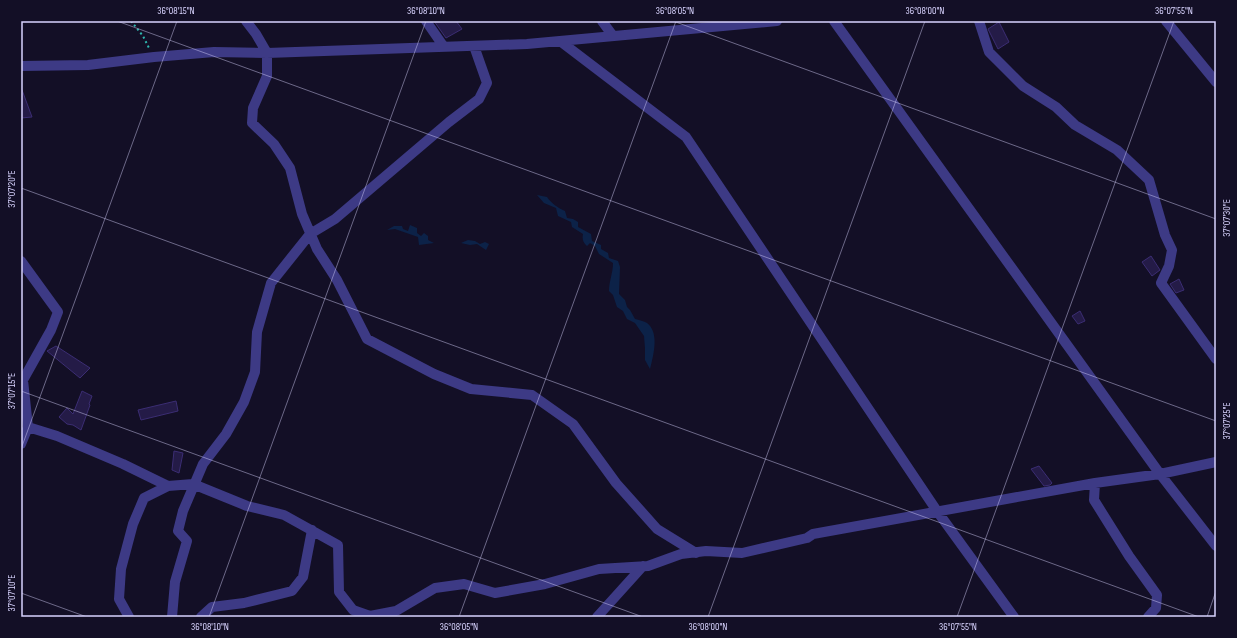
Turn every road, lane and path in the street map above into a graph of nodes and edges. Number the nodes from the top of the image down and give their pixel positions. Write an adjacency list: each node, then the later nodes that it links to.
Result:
1 (131, 21): 14 (path)
2 (246, 21): 13 (street)
3 (426, 21): 12 (street)
4 (602, 21): 9 (street)
5 (778, 21): 9 (street)
6 (834, 21): 23 (street)
7 (979, 21): 19 (street)
8 (1166, 21): 16 (street)
9 (613, 36): 10 (street)
10 (560, 41): 11 (street); 27 (street)
11 (474, 46): 12 (street); 17 (street)
12 (444, 47): 13 (street)
13 (267, 53): 14 (street); 17 (street)
14 (154, 57): 15 (street)
15 (21, 66)
16 (1216, 82)
17 (310, 234): 24 (street); 30 (street)
18 (21, 261): 20 (street)
19 (1216, 359)
20 (28, 426): 21 (street); 26 (street)
21 (21, 444)
22 (1216, 462): 23 (street)
23 (1160, 474): 25 (street); 29 (street)
24 (193, 484): 26 (street); 28 (street); 33 (street)
25 (1095, 484): 27 (street); 37 (street)
26 (168, 486): 32 (street)
27 (937, 512): 30 (street); 36 (street)
28 (312, 530): 31 (street); 34 (street)
29 (1216, 546)
30 (696, 553): 31 (street)
31 (643, 566): 35 (street)
32 (129, 617)
33 (172, 617)
34 (201, 617)
35 (597, 617)
36 (1014, 617)
37 (1148, 617)

